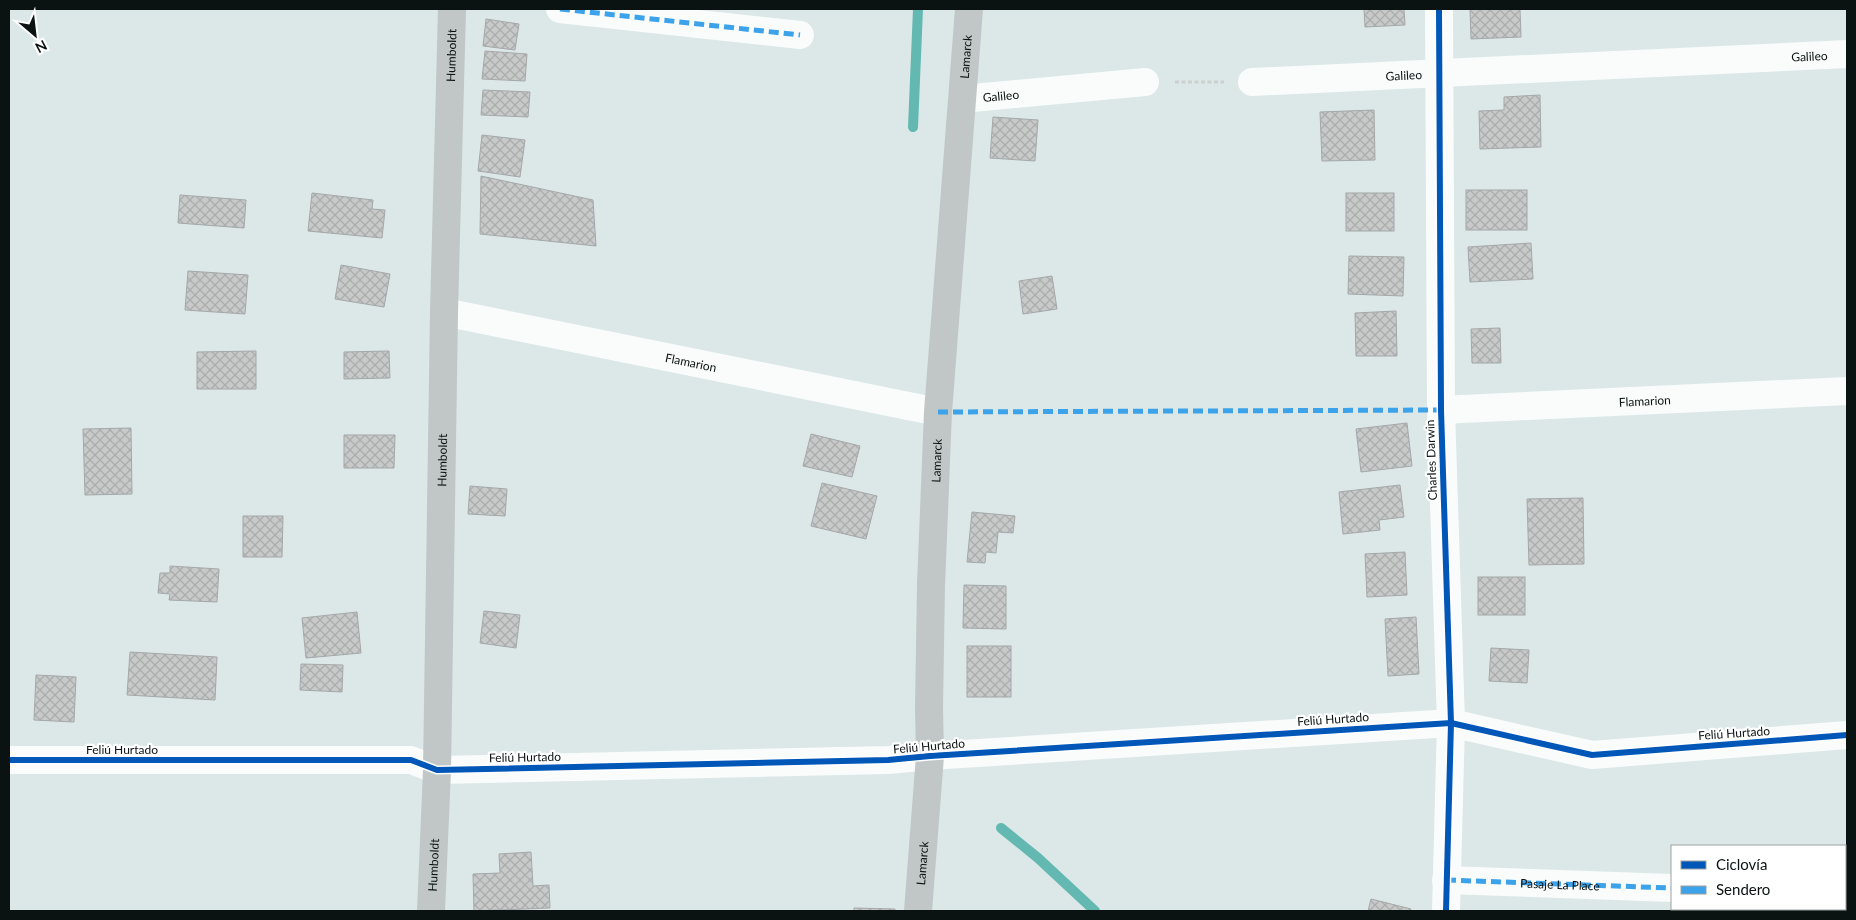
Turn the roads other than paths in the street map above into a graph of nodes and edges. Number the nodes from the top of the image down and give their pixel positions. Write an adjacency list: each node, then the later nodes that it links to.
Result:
1 (452, 9): 11 (main road, Humboldt)
2 (560, 9): 5 (street)
3 (969, 9): 10 (main road, Lamarck)
4 (1439, 9): 7 (street, Charles Darwin)
5 (800, 35)
6 (1847, 54): 7 (street, Galileo)
7 (1438, 74): 9 (street, Galileo); 13 (street, Charles Darwin)
8 (1145, 82): 10 (street, Galileo)
9 (1252, 82)
10 (962, 99): 14 (main road, Lamarck)
11 (444, 312): 14 (street, Flamarion); 19 (main road, Humboldt)
12 (1847, 391): 13 (street, Flamarion)
13 (1441, 410): 15 (street, Charles Darwin)
14 (938, 412): 17 (main road, Lamarck)
15 (1451, 723): 16 (street, Feliú Hurtado); 17 (street, Feliú Hurtado); 20 (street, Charles Darwin)
16 (1847, 735)
17 (930, 756): 19 (street, Feliú Hurtado); 23 (main road, Lamarck)
18 (9, 760): 19 (street, Feliú Hurtado)
19 (437, 770): 22 (main road, Humboldt)
20 (1446, 880): 21 (street, Pasaje La Place); 24 (street, Charles Darwin)
21 (1671, 888)
22 (431, 911)
23 (918, 911)
24 (1446, 911)

